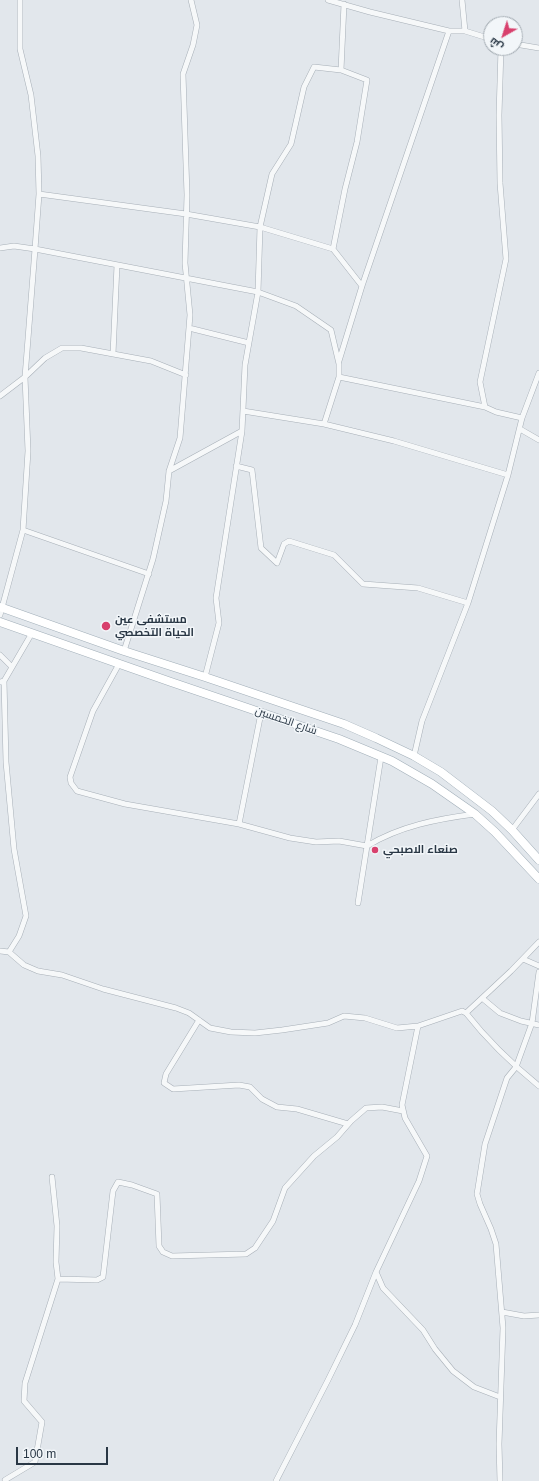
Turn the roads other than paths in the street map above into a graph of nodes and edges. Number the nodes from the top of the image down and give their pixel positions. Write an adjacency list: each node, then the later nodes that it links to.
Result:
1 (20, 0): 13 (street)
2 (192, 0): 14 (street)
3 (328, 0): 5 (street)
4 (462, 0): 7 (street)
5 (344, 4): 6 (street); 12 (street)
6 (450, 31): 7 (street); 21 (street)
7 (465, 31): 8 (street)
8 (483, 37)
9 (523, 45): 10 (street)
10 (539, 48)
11 (501, 56): 32 (street)
12 (341, 70): 15 (street); 18 (street)
13 (39, 194): 14 (street); 17 (street)
14 (186, 214): 15 (street); 20 (street)
15 (260, 227): 18 (street); 22 (street)
16 (0, 248): 17 (street)
17 (35, 249): 19 (street); 29 (street)
18 (333, 249): 21 (street)
19 (117, 265): 20 (street); 25 (street)
20 (186, 278): 22 (street); 23 (street)
21 (362, 286): 26 (street)
22 (258, 292): 24 (street); 26 (street)
23 (189, 328): 24 (street); 28 (street)
24 (249, 343): 33 (street)
25 (113, 354): 28 (street); 29 (street)
26 (338, 362): 30 (street)
27 (539, 373): 34 (street)
28 (186, 375): 40 (street)
29 (25, 377): 31 (street); 42 (street)
30 (338, 377): 32 (street); 35 (street)
31 (0, 396)
32 (485, 407): 34 (street)
33 (243, 411): 35 (street); 37 (street)
34 (522, 418): 36 (street)
35 (324, 424): 41 (street)
36 (520, 429): 38 (street); 41 (street)
37 (242, 431): 39 (street); 40 (street)
38 (539, 440)
39 (236, 466): 44 (street); 53 (street)
40 (169, 471): 43 (street)
41 (508, 475): 44 (street)
42 (23, 530): 43 (street); 45 (street)
43 (149, 574): 48 (street)
44 (468, 603): 57 (street)
45 (1, 610): 48 (main road, شارع الخمسين)
46 (0, 622): 47 (main road, شارع الخمسين)
47 (32, 633): 50 (main road, شارع الخمسين); 51 (street)
48 (124, 651): 52 (main road, شارع الخمسين)
49 (0, 655): 51 (street)
50 (119, 664): 55 (main road, شارع الخمسين); 63 (street)
51 (12, 667): 54 (street)
52 (174, 668): 53 (main road, شارع الخمسين); 55 (main road)
53 (205, 677): 57 (main road, شارع الخمسين)
54 (2, 682): 71 (street)
55 (171, 682): 56 (main road, شارع الخمسين)
56 (261, 713): 58 (main road, شارع الخمسين); 63 (street)
57 (414, 756): 59 (main road, شارع الخمسين)
58 (381, 757): 60 (main road, شارع الخمسين); 65 (street)
59 (441, 772): 60 (main road); 64 (main road, شارع الخمسين)
60 (432, 784): 62 (main road, شارع الخمسين)
61 (539, 794): 64 (street)
62 (475, 814): 65 (street); 67 (main road, شارع الخمسين)
63 (239, 824): 65 (street)
64 (512, 830): 66 (main road, شارع الخمسين)
65 (367, 846): 68 (street)
66 (539, 860)
67 (539, 878)
68 (358, 903)
69 (539, 942): 72 (street)
70 (0, 952): 71 (street)
71 (9, 952): 77 (street)
72 (523, 959): 73 (street); 75 (street)
73 (539, 966)
74 (539, 972): 78 (street)
75 (482, 998): 76 (street); 78 (street)
76 (466, 1013): 80 (street); 81 (street)
77 (199, 1020): 80 (street); 84 (street)
78 (532, 1023): 79 (street); 81 (street)
79 (539, 1025)
80 (418, 1026): 83 (street)
81 (516, 1067): 82 (street); 88 (street)
82 (539, 1086)
83 (403, 1111): 84 (street); 86 (street)
84 (348, 1124): 87 (street)
85 (52, 1177): 87 (street)
86 (376, 1272): 90 (street); 92 (street)
87 (58, 1279): 91 (street)
88 (502, 1312): 89 (street); 90 (street)
89 (539, 1315)
90 (500, 1397): 93 (street)
91 (4, 1480)
92 (276, 1481)
93 (500, 1481)

